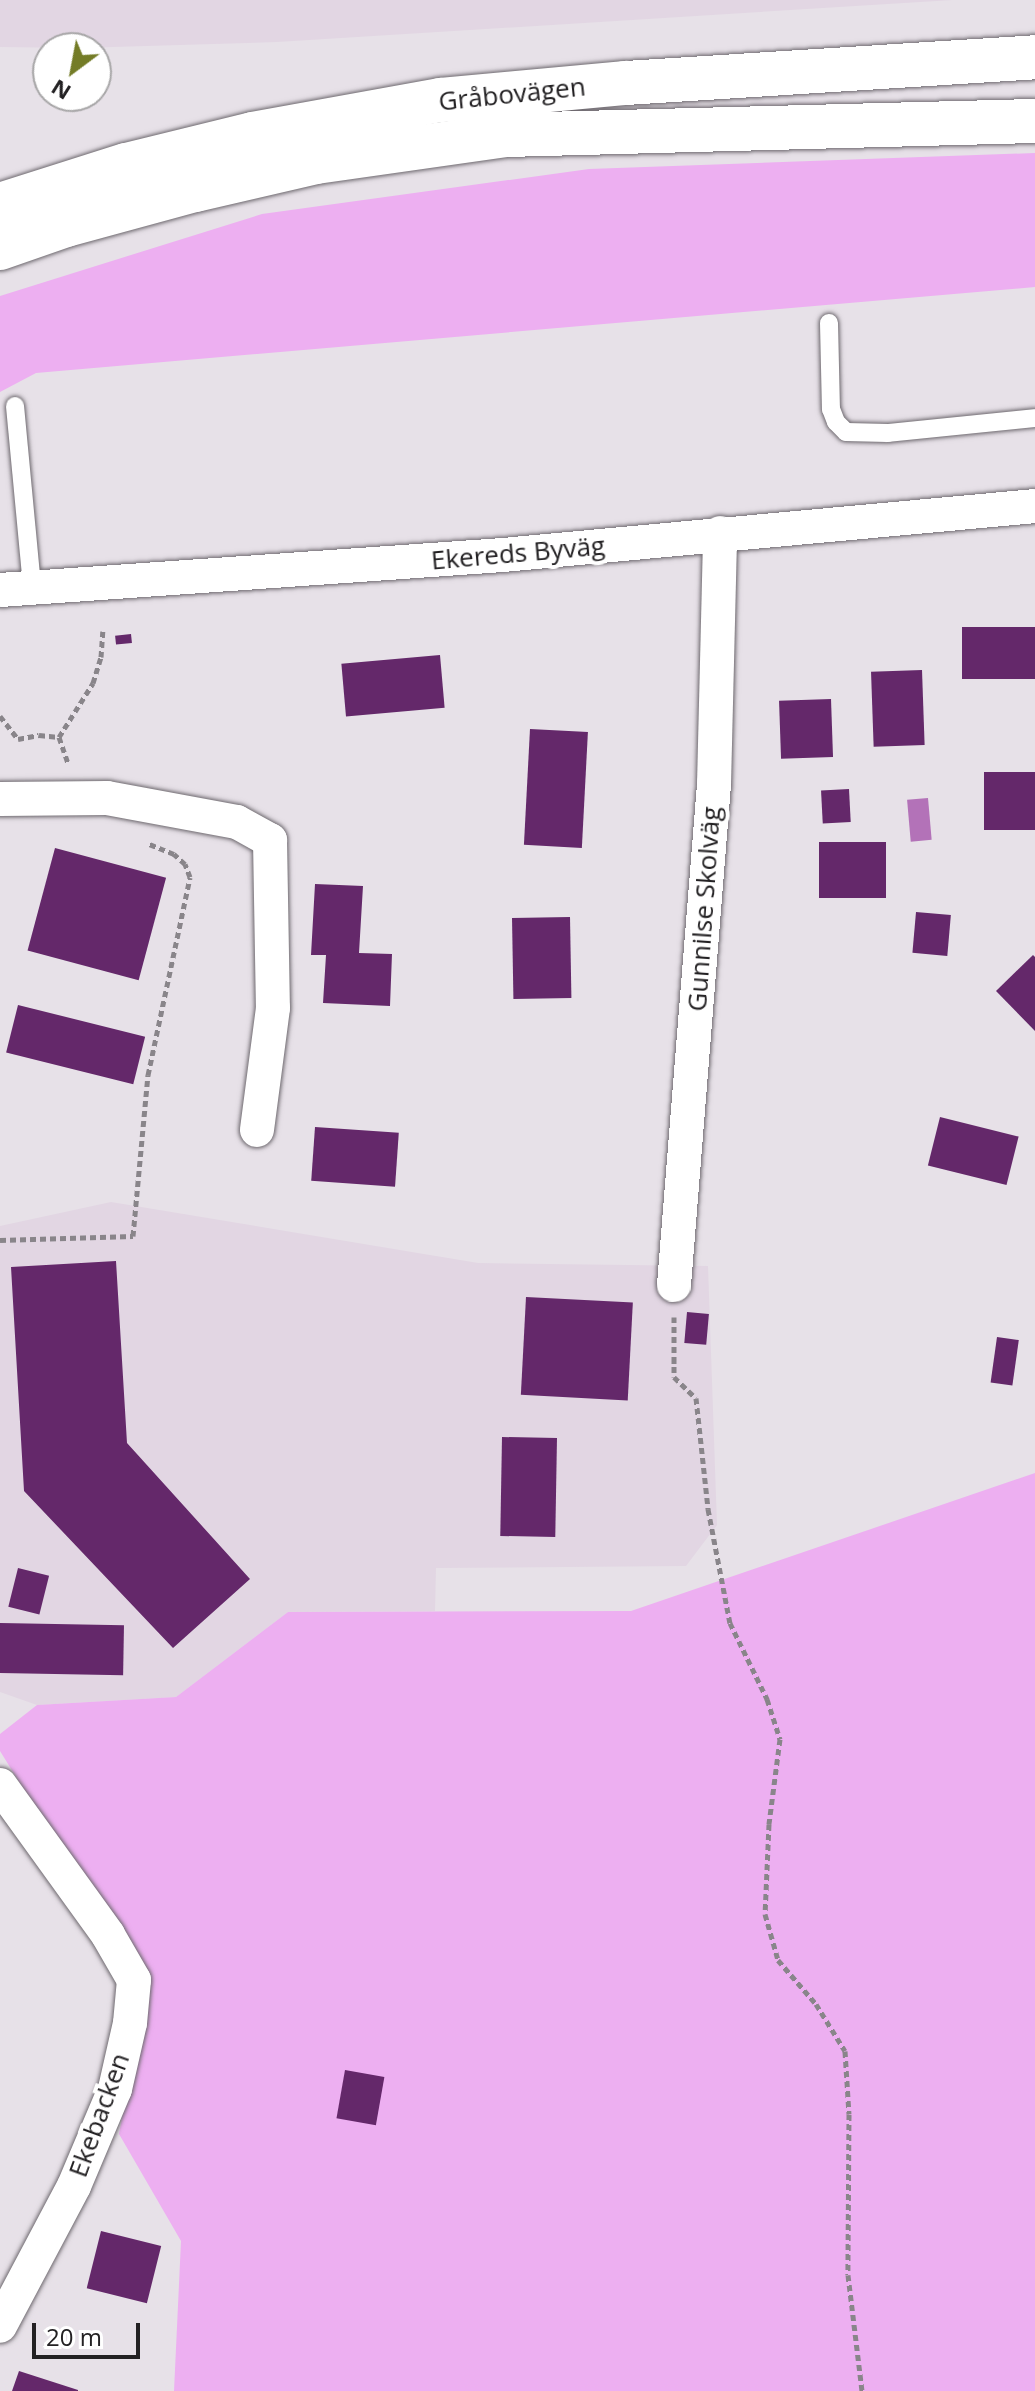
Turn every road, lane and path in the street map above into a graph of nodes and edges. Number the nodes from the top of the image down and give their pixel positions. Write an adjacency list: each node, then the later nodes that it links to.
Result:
1 (1035, 57): 3 (main road, Gråbovägen)
2 (1035, 121): 4 (main road, Gråbovägen)
3 (0, 205)
4 (0, 248)
5 (829, 323): 7 (lane)
6 (15, 406): 10 (lane)
7 (1035, 418)
8 (1035, 506): 9 (street, Ekereds Byväg)
9 (720, 533): 10 (street, Ekereds Byväg); 19 (street, Gunnilse Skolväg)
10 (16, 588)
11 (103, 631): 13 (path)
12 (0, 716): 13 (path)
13 (59, 737): 14 (path)
14 (72, 798): 15 (street); 17 (street)
15 (0, 799)
16 (140, 840): 18 (path)
17 (257, 1130)
18 (0, 1240)
19 (674, 1285): 22 (path)
20 (0, 1785): 21 (street, Ekebacken)
21 (0, 2326)
22 (862, 2391)

